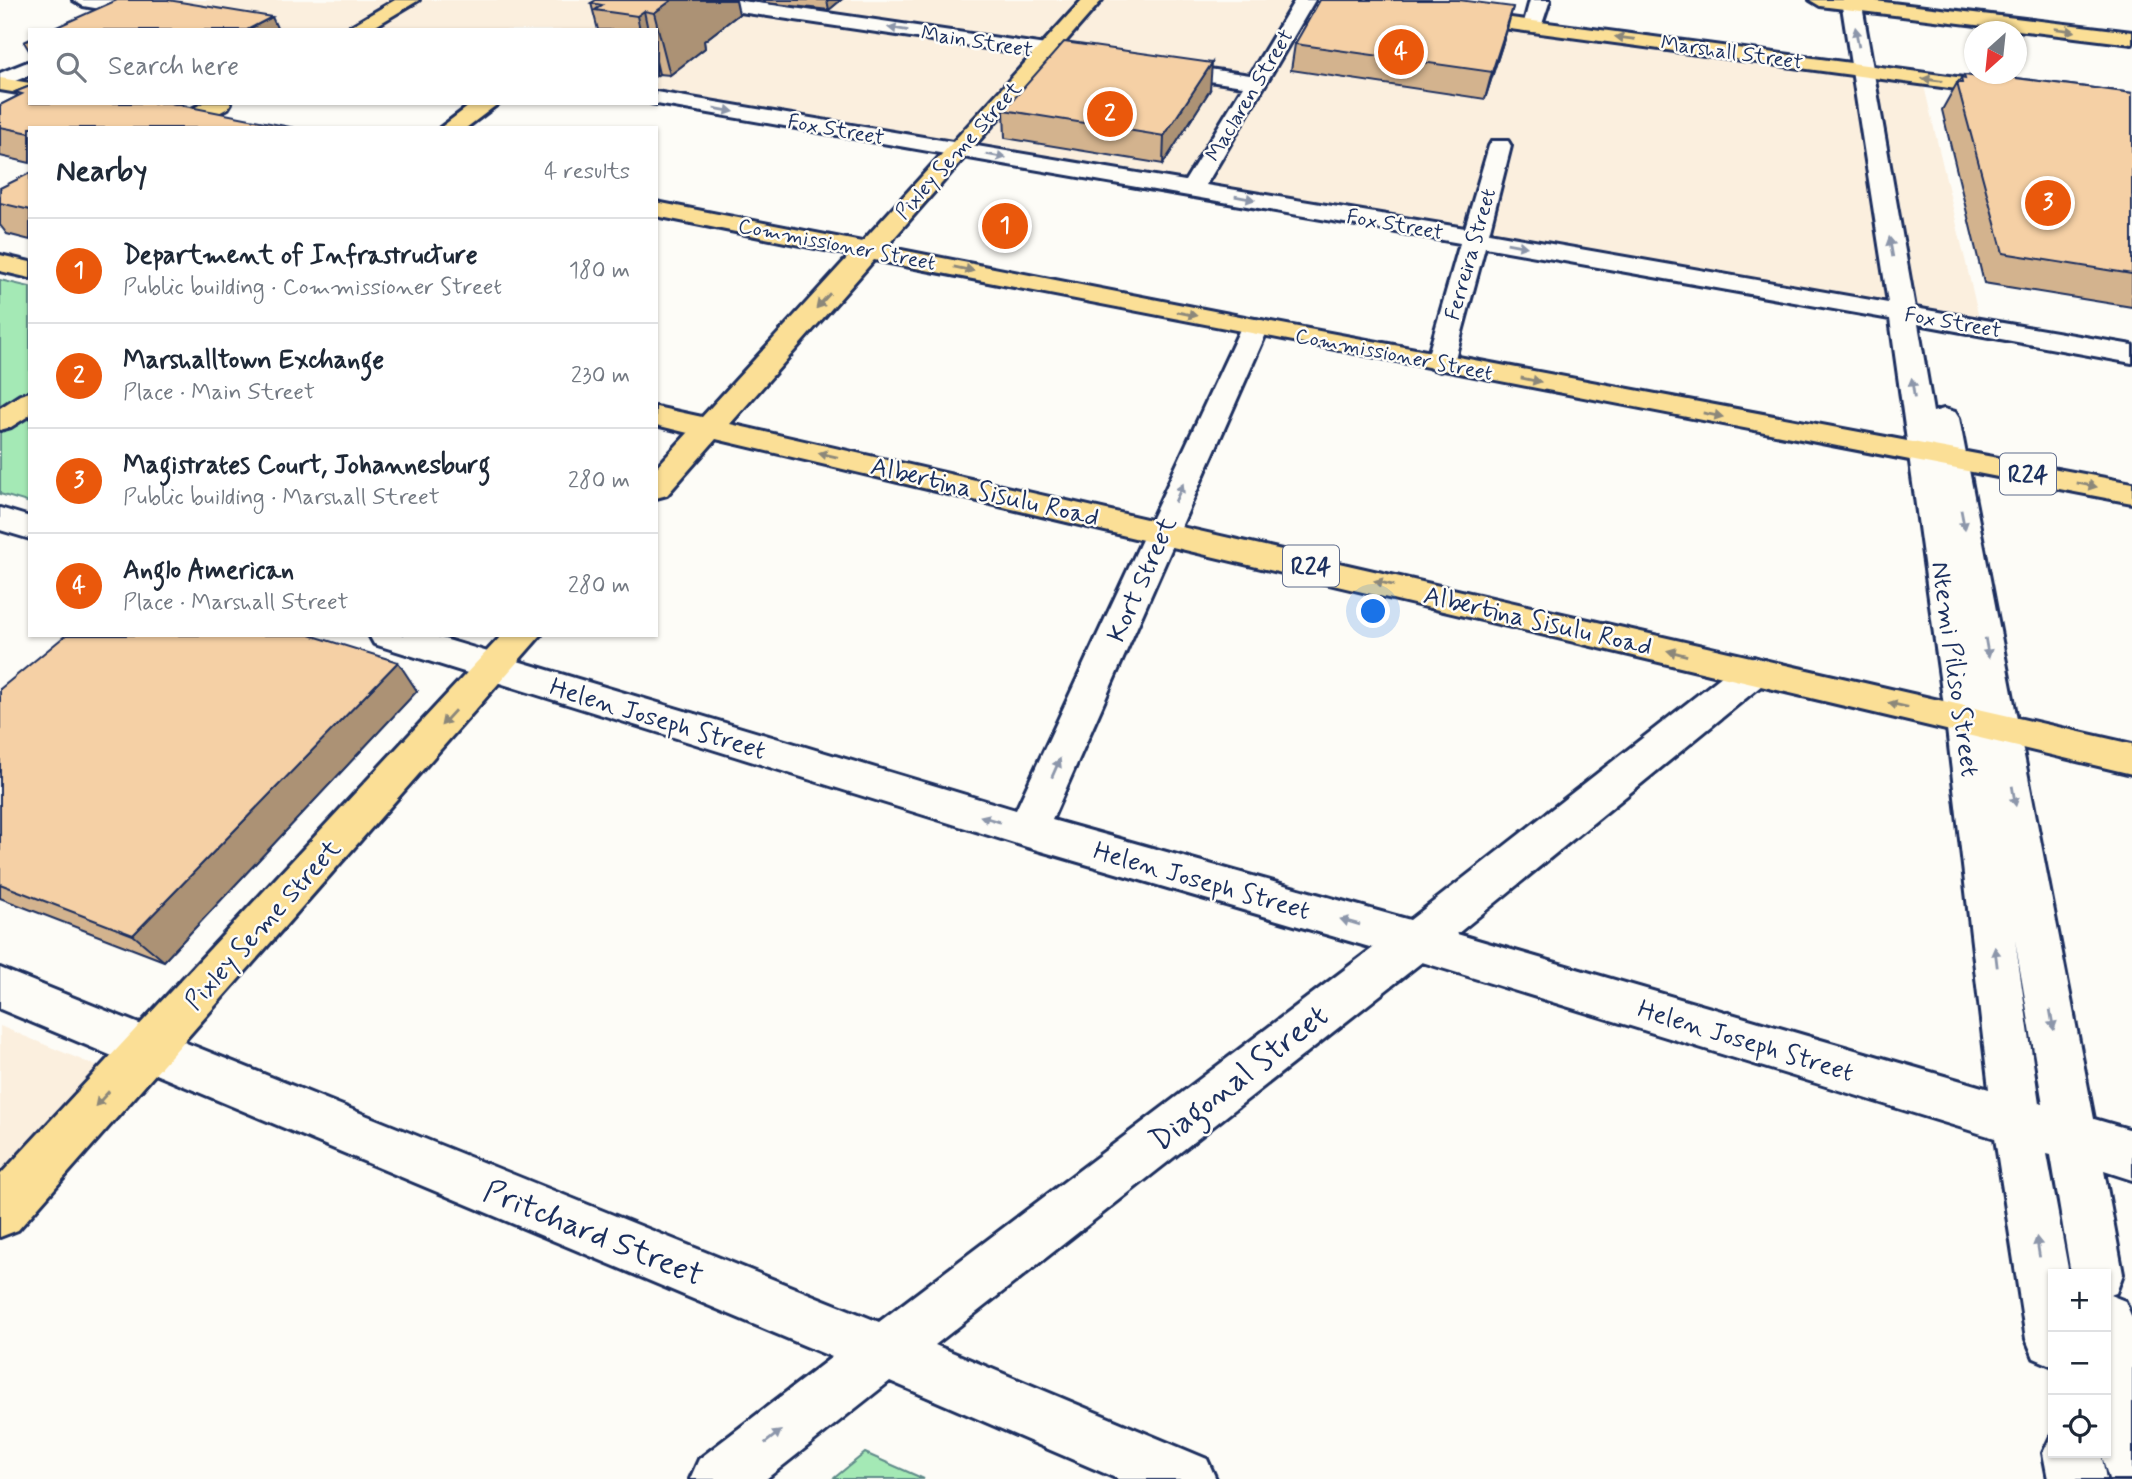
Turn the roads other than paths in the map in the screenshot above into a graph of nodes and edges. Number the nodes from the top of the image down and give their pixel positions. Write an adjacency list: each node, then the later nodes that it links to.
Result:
1 (83, 0): 10 (street)
2 (173, 0): 10 (street)
3 (409, 0): 15 (main road)
4 (699, 0): 17 (street, Main Street, one-way to 4)
5 (1093, 0): 17 (main road, Pixley Seme Street)
6 (1305, 0): 23 (street, Maclaren Street)
7 (1540, 0): 13 (street)
8 (1820, 0): 9 (main road)
9 (1861, 2): 16 (main road, one-way to 16); 21 (street, Ntemi Piliso Street)
10 (149, 11): 12 (street); 14 (street)
11 (1439, 14): 13 (main road, Marshall Street)
12 (119, 25)
13 (1533, 26): 21 (main road, Marshall Street, one-way to 13)
14 (247, 28)
15 (358, 28)
16 (2132, 38)
17 (1046, 51): 18 (street, Main Street); 34 (main road, Pixley Seme Street)
18 (1112, 61)
19 (1138, 65): 23 (street)
20 (28, 68): 22 (street)
21 (1873, 71): 25 (main road, Marshall Street, one-way to 21); 28 (street, Ntemi Piliso Street); 41 (street, Ntemi Piliso Street, one-way to 21)
22 (0, 82): 24 (main road)
23 (1256, 82): 35 (street, Maclaren Street)
24 (28, 89)
25 (2032, 93)
26 (658, 98): 34 (street, Fox Street, one-way to 34)
27 (485, 105): 32 (main road)
28 (1891, 111)
29 (153, 113): 31 (main road)
30 (221, 114): 31 (main road)
31 (182, 124)
32 (454, 126)
33 (1500, 146): 37 (street, Ferreira Street)
34 (958, 150): 35 (street, Fox Street, one-way to 35); 38 (main road, Pixley Seme Street)
35 (1192, 189): 37 (street, Fox Street, one-way to 37)
36 (658, 209): 38 (main road, Commissioner Street / R24)
37 (1476, 238): 41 (street, Fox Street, one-way to 41); 44 (street, Ferreira Street)
38 (869, 250): 42 (main road, Commissioner Street / R24, one-way to 42); 48 (main road, Pixley Seme Street, one-way to 48)
39 (0, 262): 40 (main road)
40 (28, 269)
41 (1919, 308): 43 (street, Fox Street); 49 (street, Ntemi Piliso Street)
42 (1255, 327): 44 (main road, Commissioner Street / R24); 54 (street, Kort Street, one-way to 42)
43 (2132, 354)
44 (1440, 362): 49 (main road, Commissioner Street / R24, one-way to 49)
45 (28, 402): 47 (main road)
46 (658, 415): 48 (main road, Albertina Sisulu Road / R24)
47 (0, 421)
48 (710, 428): 50 (main road, Pixley Seme Street); 54 (main road, Albertina Sisulu Road / R24, one-way to 48)
49 (1937, 457): 51 (main road, Commissioner Street / R24, one-way to 51); 59 (street, Ntemi Piliso Street)
50 (658, 486)
51 (2132, 493)
52 (0, 519): 53 (street)
53 (28, 527)
54 (1162, 532): 58 (main road, Albertina Sisulu Road / R24, one-way to 54); 61 (street, Kort Street, one-way to 54)
55 (393, 637): 57 (street, Helen Joseph Street)
56 (521, 637): 57 (main road, Pixley Seme Street)
57 (494, 668): 61 (street, Helen Joseph Street, one-way to 57); 64 (main road, Pixley Seme Street, one-way to 64)
58 (1754, 671): 59 (main road, Albertina Sisulu Road / R24, one-way to 58); 62 (street, Diagonal Street)
59 (1983, 724): 60 (main road, Albertina Sisulu Road / R24); 65 (street, Ntemi Piliso Street, one-way to 59); 66 (street, Ntemi Piliso Street, one-way to 66)
60 (2132, 759)
61 (1027, 830): 62 (street, Helen Joseph Street, one-way to 61)
62 (1416, 941): 65 (street, Helen Joseph Street); 72 (street, Diagonal Street)
63 (0, 988): 64 (street, Pritchard Street)
64 (148, 1049): 68 (main road, Pixley Seme Street, one-way to 68); 72 (street, Pritchard Street)
65 (2017, 1121): 66 (street, Helen Joseph Street); 70 (street, Ntemi Piliso Street, one-way to 65)
66 (2073, 1138): 67 (street, Helen Joseph Street); 69 (street, Ntemi Piliso Street)
67 (2132, 1154)
68 (0, 1212)
69 (2096, 1269)
70 (2052, 1332)
71 (2108, 1332): 74 (street)
72 (883, 1351): 75 (street, Diagonal Street, one-way to 72); 76 (street, Pritchard Street)
73 (2073, 1458): 77 (street)
74 (2132, 1464)
75 (719, 1479)
76 (1187, 1479)
77 (2077, 1479)

